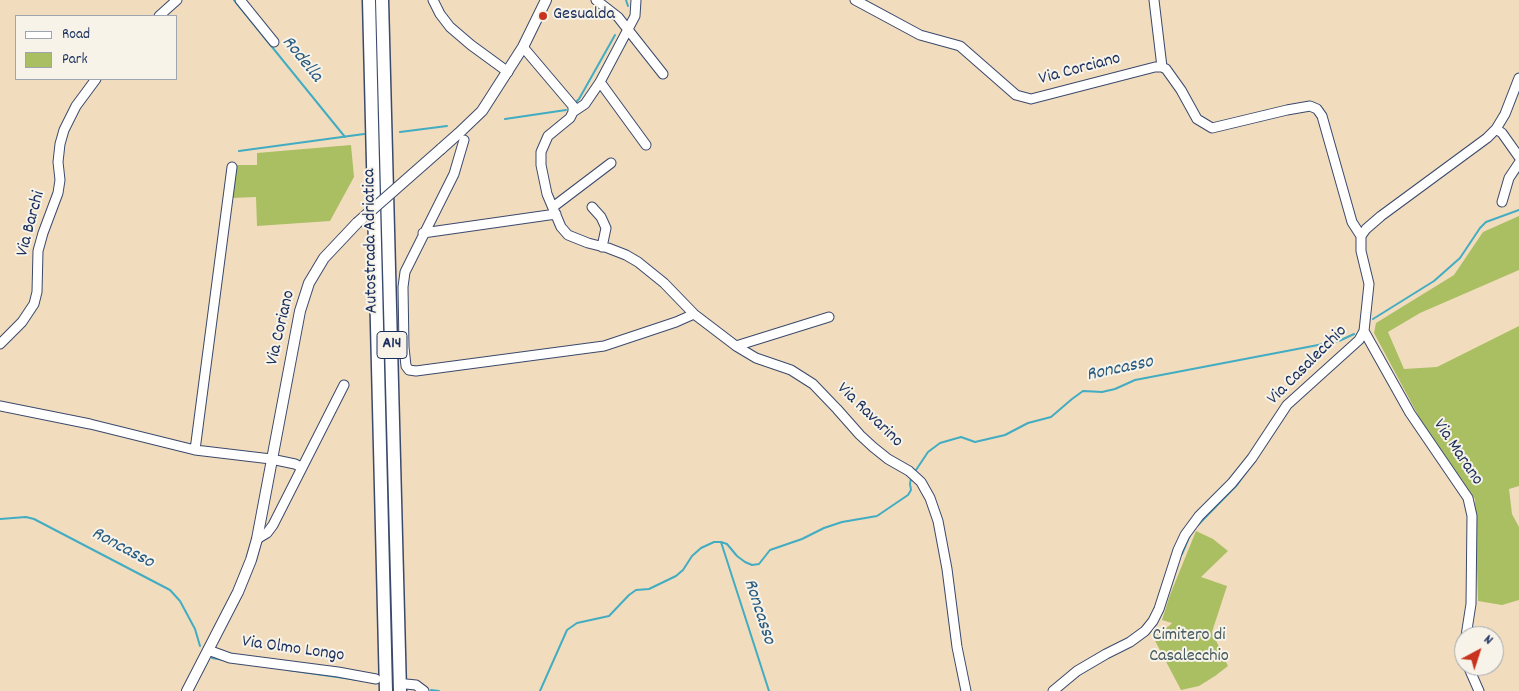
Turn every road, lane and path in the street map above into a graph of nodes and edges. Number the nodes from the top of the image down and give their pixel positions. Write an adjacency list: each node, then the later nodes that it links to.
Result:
1 (177, 0): 11 (street)
2 (240, 0): 13 (street)
3 (370, 0): 52 (highway, Autostrada Adriatica / A14)
4 (382, 0): 50 (highway, Autostrada Adriatica / A14)
5 (433, 0): 16 (street)
6 (596, 0): 12 (street)
7 (636, 0): 12 (street, Via Ravarino)
8 (855, 0): 15 (street, Via Corciano)
9 (1154, 0): 15 (street)
10 (547, 1): 14 (main road, Via Coriano)
11 (160, 15)
12 (628, 29): 17 (street); 20 (street, Via Ravarino)
13 (274, 42)
14 (523, 47): 16 (main road, Via Coriano); 21 (street)
15 (1162, 67): 33 (street)
16 (508, 72): 43 (main road, Via Coriano, bridge)
17 (663, 74)
18 (1519, 78): 22 (street)
19 (95, 80): 38 (street, Via Barchi)
20 (600, 82): 21 (street, Via Ravarino); 24 (street)
21 (573, 112): 31 (street, Via Ravarino)
22 (1496, 129): 25 (street); 33 (street)
23 (464, 140): 32 (street)
24 (646, 145)
25 (1519, 157)
26 (611, 163): 31 (street)
27 (1519, 163): 29 (street)
28 (232, 167): 42 (street)
29 (1502, 202)
30 (592, 207): 34 (street)
31 (555, 211): 32 (street); 34 (street, Via Ravarino)
32 (423, 234): 35 (street)
33 (1361, 236): 37 (street, Via Casalecchio)
34 (602, 247): 35 (street, Via Ravarino)
35 (694, 314): 39 (street, Via Ravarino)
36 (829, 317): 39 (street)
37 (1364, 331): 46 (street, Via Marano); 55 (street, Via Casalecchio)
38 (0, 344)
39 (736, 346): 54 (street, Via Ravarino)
40 (344, 385): 44 (street, Via Coriano)
41 (0, 406): 42 (street)
42 (195, 450): 43 (street)
43 (271, 459): 44 (street); 45 (main road, Via Coriano)
44 (301, 468): 45 (street, Via Coriano)
45 (257, 539): 47 (main road, Via Coriano)
46 (1468, 626)
47 (208, 650): 49 (street, Via Olmo Longo); 51 (main road, Via Coriano)
48 (1472, 676): 56 (street)
49 (376, 679)
50 (403, 687): 53 (street)
51 (187, 691)
52 (386, 691)
53 (424, 691)
54 (966, 691)
55 (1053, 691)
56 (1479, 691)

